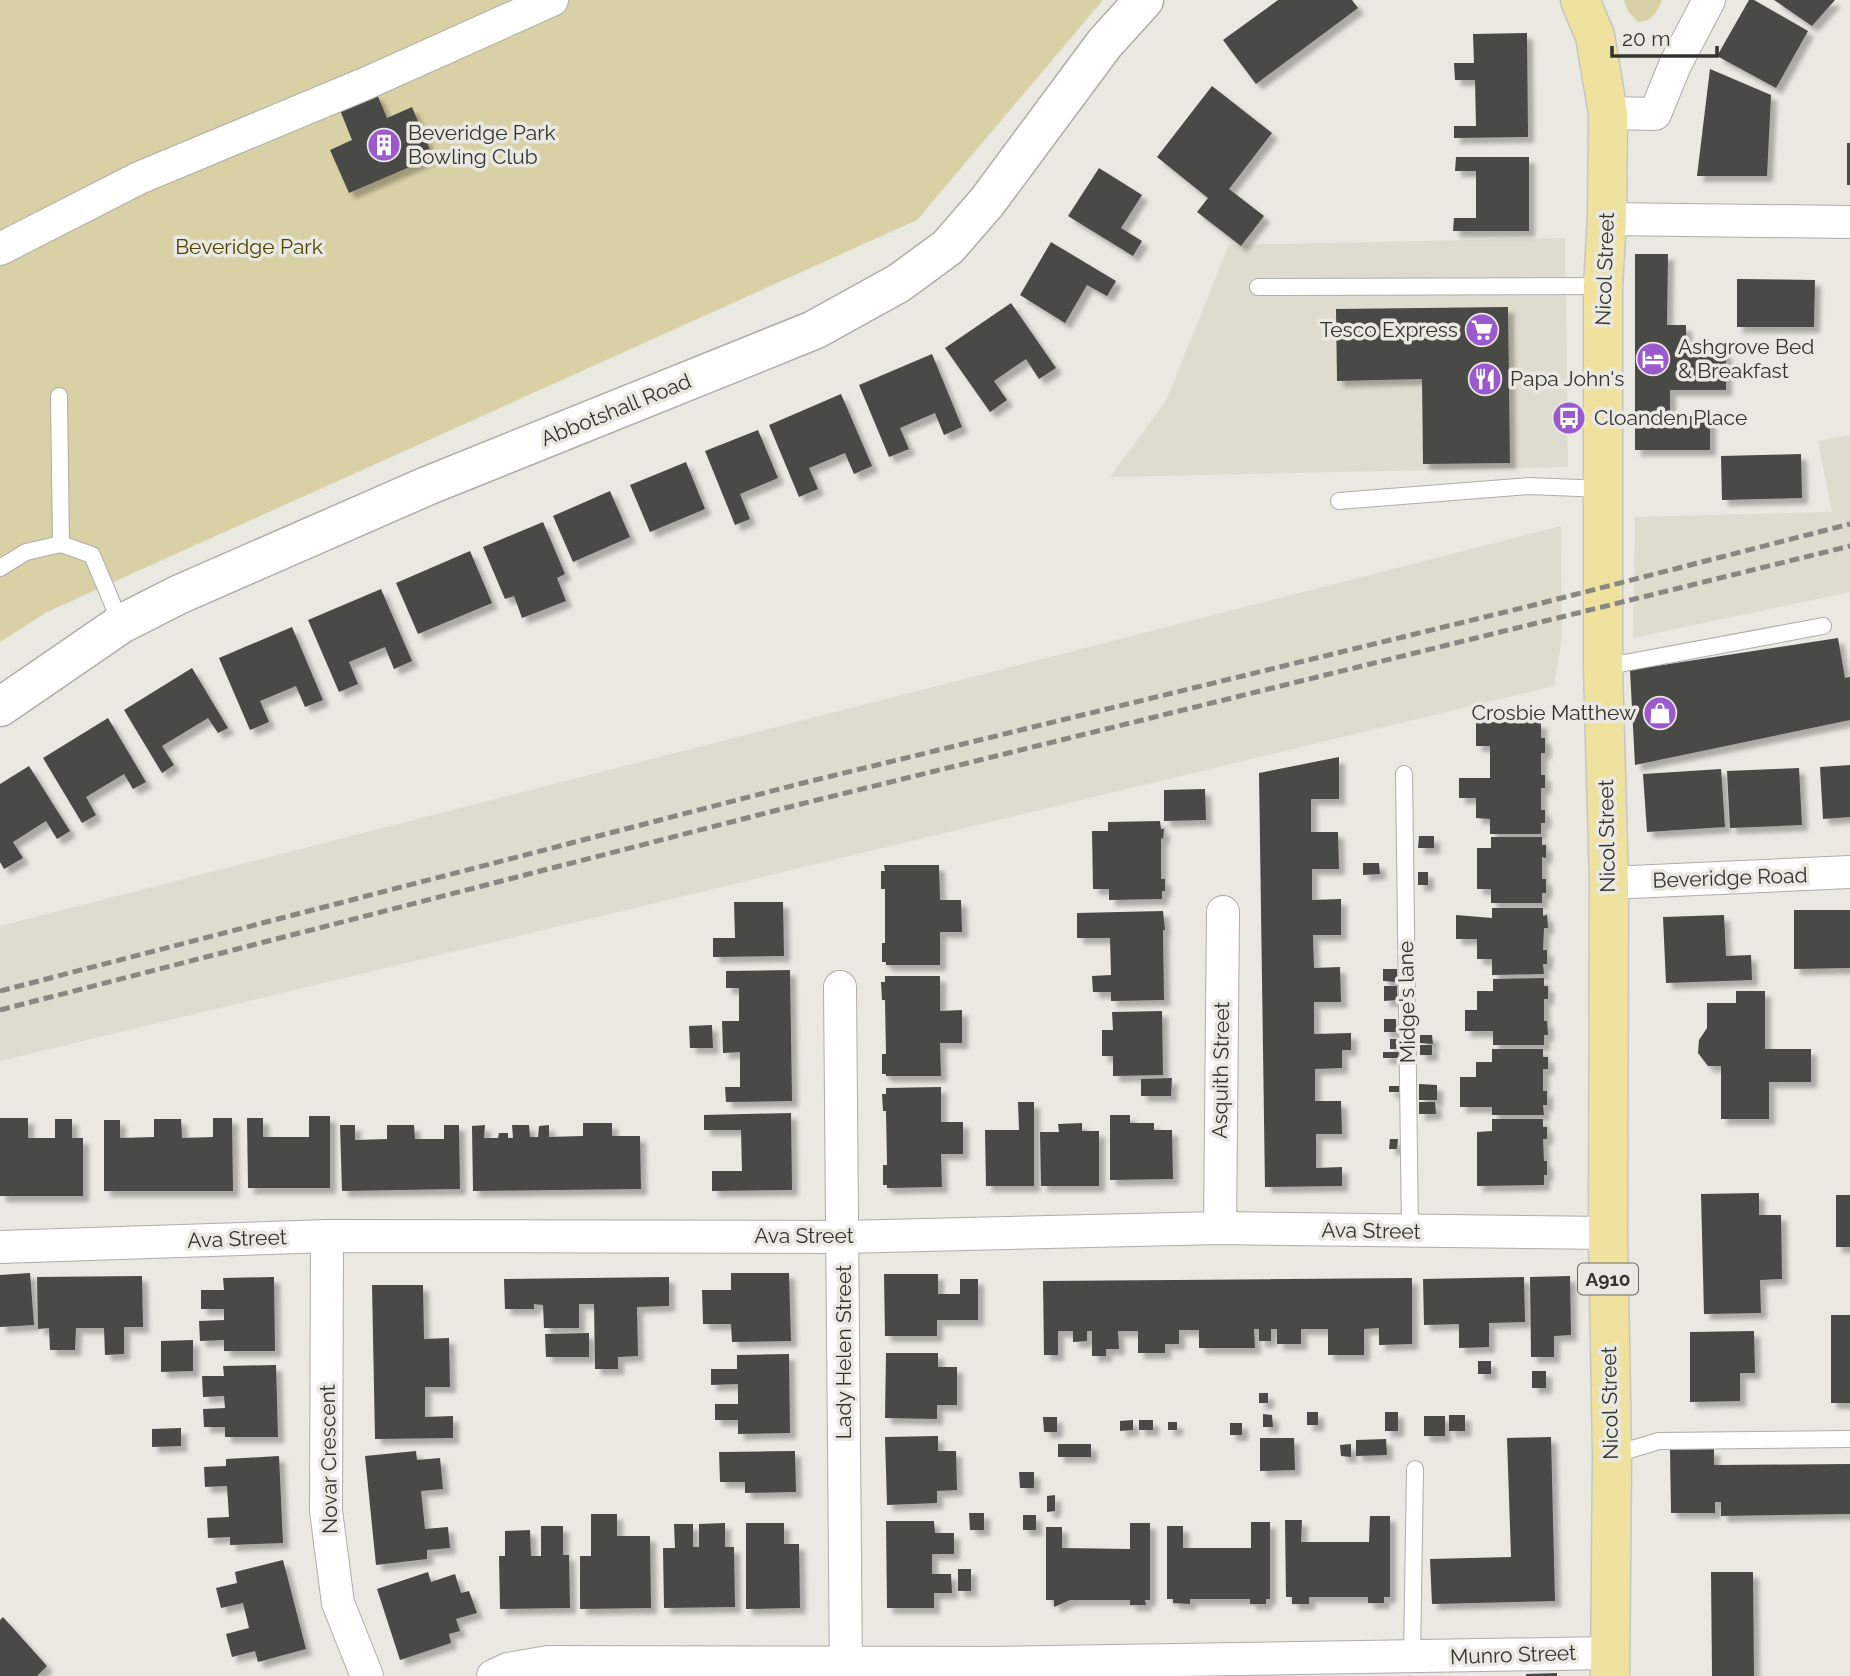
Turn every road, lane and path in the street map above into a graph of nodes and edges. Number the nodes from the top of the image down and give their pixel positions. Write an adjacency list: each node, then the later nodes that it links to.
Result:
1 (552, 0): 8 (street)
2 (1144, 0): 16 (main road, Abbotshall Road)
3 (1580, 0): 5 (main road, Nicol Street / A910)
4 (1709, 0): 5 (street)
5 (1608, 113): 6 (main road, Nicol Street / A910)
6 (1607, 219): 7 (street); 9 (main road, Nicol Street / A910)
7 (1850, 222)
8 (0, 248)
9 (1603, 286): 10 (lane); 12 (main road, Nicol Street / A910)
10 (1258, 287)
11 (59, 396): 14 (lane)
12 (1603, 489): 13 (lane); 18 (main road, Nicol Street / A910)
13 (1339, 501)
14 (61, 544): 15 (lane); 16 (lane)
15 (0, 568)
16 (121, 624): 19 (main road, Abbotshall Road)
17 (1823, 626): 18 (lane)
18 (1603, 667): 22 (main road, Nicol Street / A910)
19 (0, 707)
20 (1404, 774): 26 (lane, Midge's lane)
21 (1850, 872): 22 (street, Beveridge Road)
22 (1609, 883): 27 (main road, Nicol Street / A910)
23 (1223, 904): 25 (street, Asquith Street)
24 (840, 987): 29 (street, Lady Helen Street)
25 (1220, 1228): 26 (street, Ava Street); 29 (street, Ava Street)
26 (1410, 1231): 27 (street, Ava Street)
27 (1608, 1233): 32 (main road, Nicol Street / A910)
28 (327, 1236): 29 (street, Ava Street); 30 (street, Ava Street); 38 (street, Novar Crescent)
29 (844, 1237): 37 (street, Lady Helen Street)
30 (0, 1247)
31 (1850, 1439): 32 (lane)
32 (1612, 1455): 35 (main road, Nicol Street / A910)
33 (1415, 1469): 34 (lane)
34 (1412, 1658): 36 (street, Munro Street); 37 (street, Munro Street)
35 (1610, 1665): 36 (street, Munro Street)
36 (1458, 1666)
37 (846, 1670): 39 (street, Munro Street)
38 (367, 1676)
39 (493, 1676)

